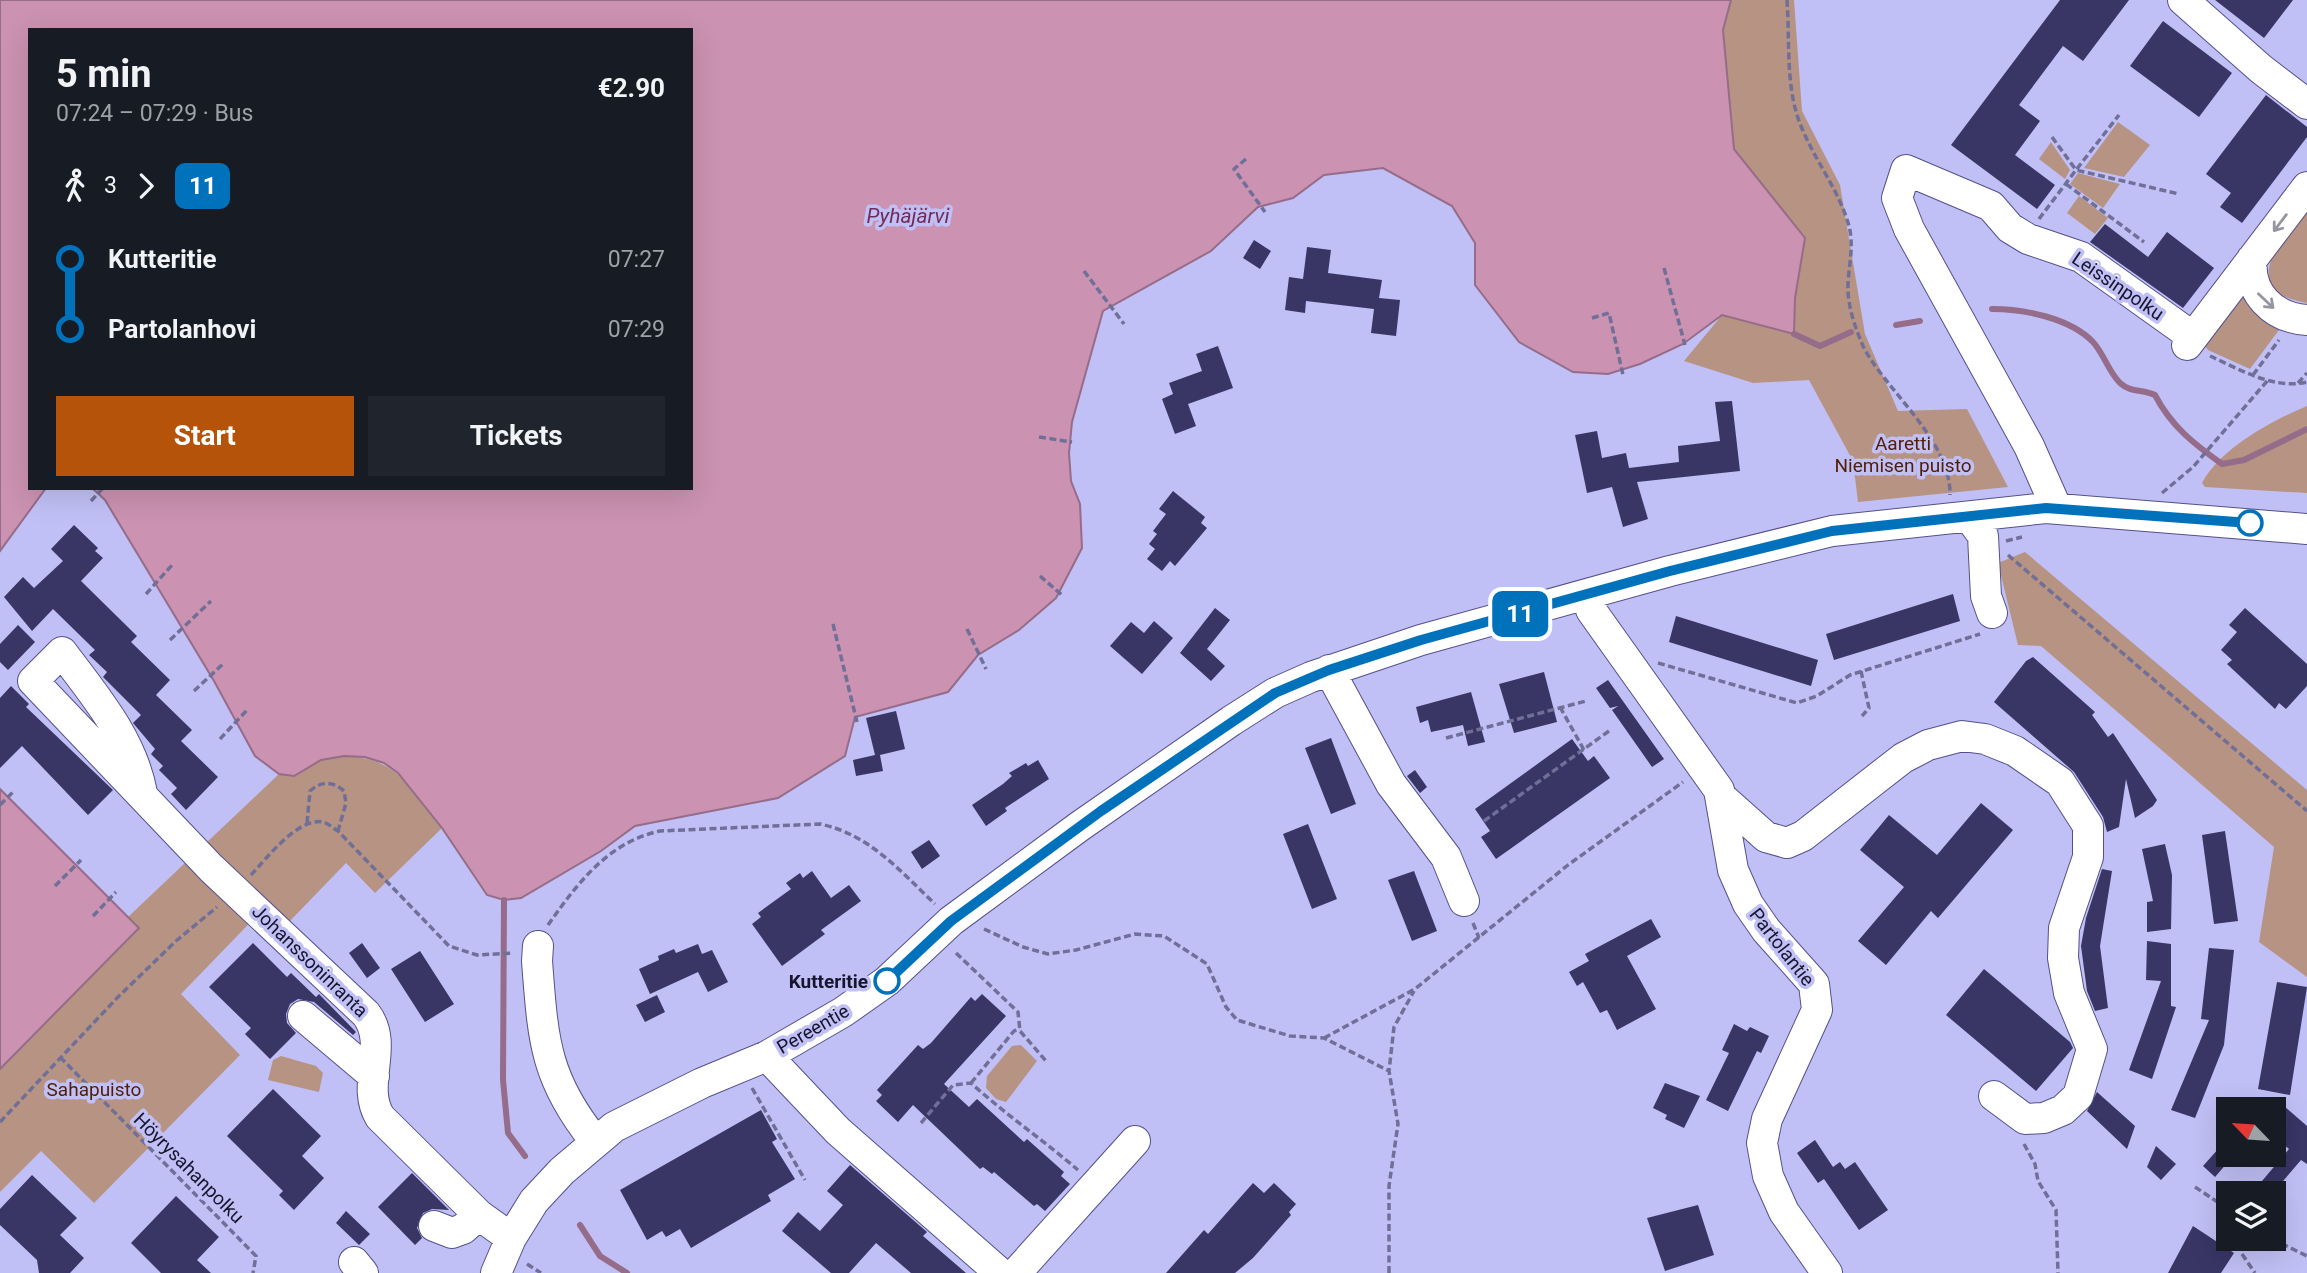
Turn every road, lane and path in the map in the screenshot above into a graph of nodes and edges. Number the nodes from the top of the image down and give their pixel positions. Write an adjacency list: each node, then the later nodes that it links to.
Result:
1 (1787, 0): 30 (path)
2 (2183, 0): 3 (street)
3 (2307, 104)
4 (2119, 115): 7 (path)
5 (2052, 137): 7 (path)
6 (1246, 159): 11 (path)
7 (2076, 170): 8 (path); 10 (path)
8 (2066, 184): 12 (path); 13 (path)
9 (2307, 187): 14 (street, one-way to 14)
10 (2179, 194)
11 (1265, 212)
12 (2025, 237): 20 (street, Leissinpolku); 33 (street, Leissinpolku)
13 (2144, 242)
14 (2252, 259): 18 (street, one-way to 18); 20 (street)
15 (1664, 268): 21 (path)
16 (1084, 271): 19 (path)
17 (1592, 318): 23 (path)
18 (2307, 320)
19 (1124, 324)
20 (2187, 337): 24 (path)
21 (1685, 345)
22 (2307, 373): 26 (path)
23 (1623, 375)
24 (2268, 380): 26 (path); 31 (path)
25 (2307, 382): 26 (path)
26 (2297, 384)
27 (1039, 437): 28 (path)
28 (1072, 442)
29 (101, 490): 32 (path)
30 (1951, 492)
31 (2158, 497)
32 (91, 501)
33 (2057, 509): 34 (street, Pereentie); 35 (street, Pereentie)
34 (2307, 529)
35 (1982, 532): 36 (path); 40 (street, Pereentie); 43 (street); 67 (path)
36 (2033, 534)
37 (173, 564): 39 (path)
38 (1040, 576): 41 (path)
39 (146, 594)
40 (1590, 594): 49 (street, Pereentie); 51 (street, Partolantie)
41 (1063, 596)
42 (211, 601): 46 (path)
43 (1988, 623): 50 (path)
44 (833, 624): 57 (path)
45 (967, 629): 48 (path)
46 (170, 640)
47 (224, 663): 52 (path)
48 (986, 669)
49 (1329, 670): 75 (street); 91 (street, Pereentie)
50 (1861, 671): 51 (path); 56 (path)
51 (1637, 673): 62 (street, Partolantie)
52 (194, 691)
53 (1586, 701): 54 (path)
54 (1560, 707): 59 (path); 61 (path)
55 (247, 710): 60 (path)
56 (1862, 716)
57 (857, 722)
58 (1609, 731): 61 (path)
59 (1446, 738)
60 (220, 739)
61 (1584, 750): 68 (path)
62 (1704, 767): 65 (street, Partolantie); 85 (path)
63 (13, 792): 66 (path)
64 (142, 793): 73 (street, Johanssoninranta)
65 (1720, 796): 96 (street); 119 (street, Partolantie)
66 (0, 805)
67 (2307, 811)
68 (1484, 821)
69 (307, 824): 70 (path); 70 (path); 73 (path)
70 (338, 831): 82 (path)
71 (81, 860): 72 (path)
72 (55, 886)
73 (237, 890): 89 (path); 93 (street, Johanssoninranta)
74 (116, 892): 77 (path)
75 (1464, 901)
76 (937, 906): 82 (path)
77 (93, 916)
78 (994, 922): 79 (path)
79 (984, 929): 80 (path); 88 (path)
80 (976, 935)
81 (962, 947): 83 (path)
82 (530, 949): 99 (street)
83 (956, 953): 84 (path); 87 (path)
84 (947, 960)
85 (1415, 989): 88 (path); 92 (path)
86 (303, 1016): 93 (street)
87 (1020, 1029): 90 (path); 94 (path)
88 (1324, 1038): 92 (path)
89 (60, 1057): 97 (path); 112 (path, Höyrysahanpolku)
90 (1045, 1061)
91 (773, 1065): 99 (street, Pereentie); 101 (path); 116 (street)
92 (1389, 1071): 118 (path)
93 (374, 1076): 105 (street, Johanssoninranta)
94 (971, 1083): 98 (path); 102 (path)
95 (1994, 1096): 96 (street)
96 (2025, 1119): 120 (path)
97 (0, 1122)
98 (921, 1123)
99 (595, 1141): 107 (street, Pereentie)
100 (1135, 1141): 102 (street)
101 (805, 1180)
102 (1095, 1185): 117 (street)
103 (2195, 1187): 104 (path)
104 (2216, 1201)
105 (479, 1215): 106 (street); 107 (street, Johanssoninranta)
106 (434, 1226)
107 (522, 1245): 111 (path); 113 (street, Pereentie)
108 (2286, 1246): 110 (path)
109 (2242, 1254): 121 (path)
110 (2307, 1256)
111 (527, 1264): 114 (path); 115 (path)
112 (253, 1273)
113 (496, 1273)
114 (523, 1273)
115 (541, 1273)
116 (1000, 1273)
117 (1016, 1273)
118 (1389, 1273)
119 (1827, 1273)
120 (2058, 1273)
121 (2255, 1273)

